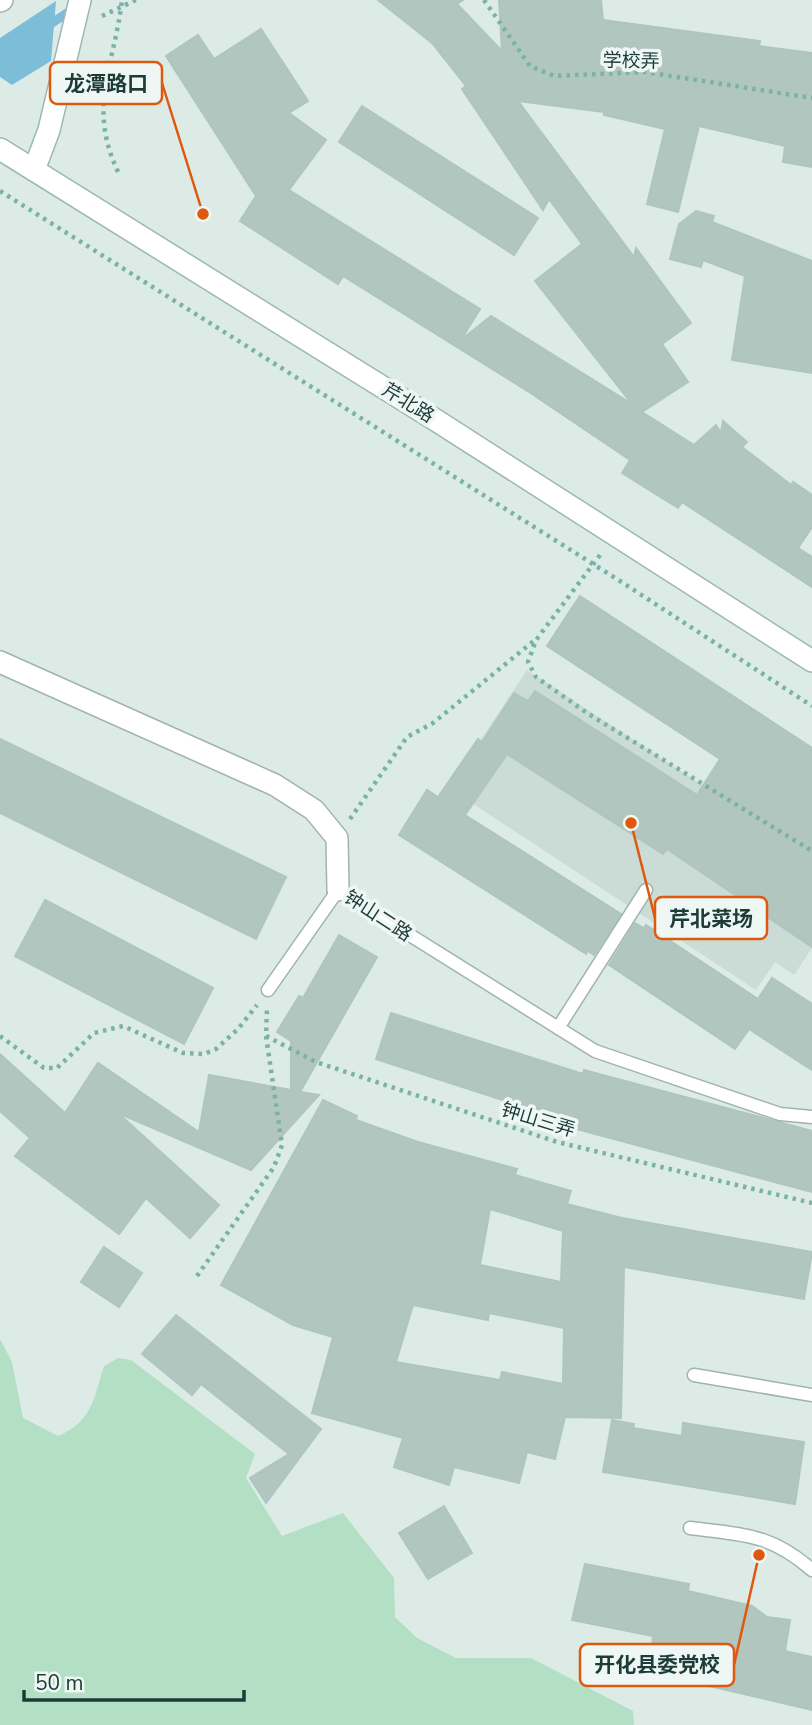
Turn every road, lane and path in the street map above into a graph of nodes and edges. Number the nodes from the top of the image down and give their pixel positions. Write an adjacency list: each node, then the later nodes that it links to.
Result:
1 (80, 0): 6 (main road)
2 (122, 0): 7 (path)
3 (484, 0): 4 (path, 学校弄)
4 (812, 98)
5 (0, 149): 6 (main road, 芹北路)
6 (34, 170): 9 (main road, 芹北路)
7 (118, 172)
8 (0, 191): 10 (path)
9 (615, 534): 10 (path); 12 (main road, 芹北路)
10 (593, 564): 11 (path); 14 (path)
11 (536, 640): 15 (path); 16 (path)
12 (812, 661)
13 (0, 662): 15 (main road)
14 (812, 706)
15 (337, 838): 17 (main road, 钟山二路)
16 (812, 851)
17 (338, 890): 19 (lane); 20 (lane, 钟山二路)
18 (646, 890): 20 (lane)
19 (268, 990): 21 (path); 22 (path)
20 (558, 1028): 23 (lane, 钟山二路)
21 (0, 1036)
22 (265, 1036): 24 (path, 钟山三弄); 25 (path)
23 (812, 1117)
24 (812, 1203)
25 (197, 1276)
26 (694, 1375): 27 (lane)
27 (812, 1395)
28 (690, 1528): 29 (lane)
29 (812, 1570)

